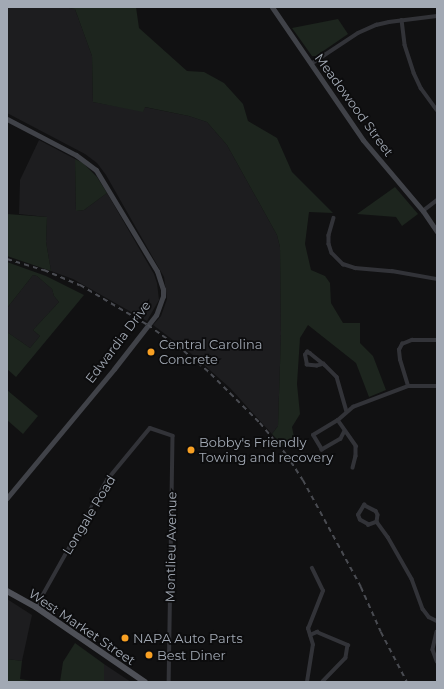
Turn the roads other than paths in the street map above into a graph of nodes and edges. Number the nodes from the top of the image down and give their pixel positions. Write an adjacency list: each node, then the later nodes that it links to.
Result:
1 (272, 7): 4 (main road, Meadowood Street)
2 (437, 16): 3 (street)
3 (402, 20): 4 (street); 5 (street)
4 (311, 64): 8 (main road, Meadowood Street)
5 (437, 110)
6 (7, 119): 21 (main road, Edwardia Drive)
7 (437, 200): 8 (street)
8 (423, 211): 10 (main road, Meadowood Street)
9 (334, 218): 11 (street)
10 (437, 232)
11 (437, 279)
12 (437, 340): 14 (street)
13 (324, 364): 13 (street); 16 (street)
14 (408, 386): 15 (street); 16 (street)
15 (437, 386)
16 (347, 412): 17 (street)
17 (338, 420): 19 (street); 19 (street)
18 (150, 428): 25 (street, Longale Road); 31 (street, Montlieu Avenue)
19 (345, 431): 20 (street)
20 (353, 468)
21 (7, 498)
22 (377, 522): 22 (street); 26 (street)
23 (312, 568): 28 (street)
24 (7, 591): 25 (main road, West Market Street)
25 (36, 607): 30 (main road, West Market Street)
26 (437, 621)
27 (437, 632): 29 (street)
28 (310, 634): 32 (street); 33 (street)
29 (437, 661)
30 (145, 682)
31 (169, 682)
32 (307, 682)
33 (323, 682)

